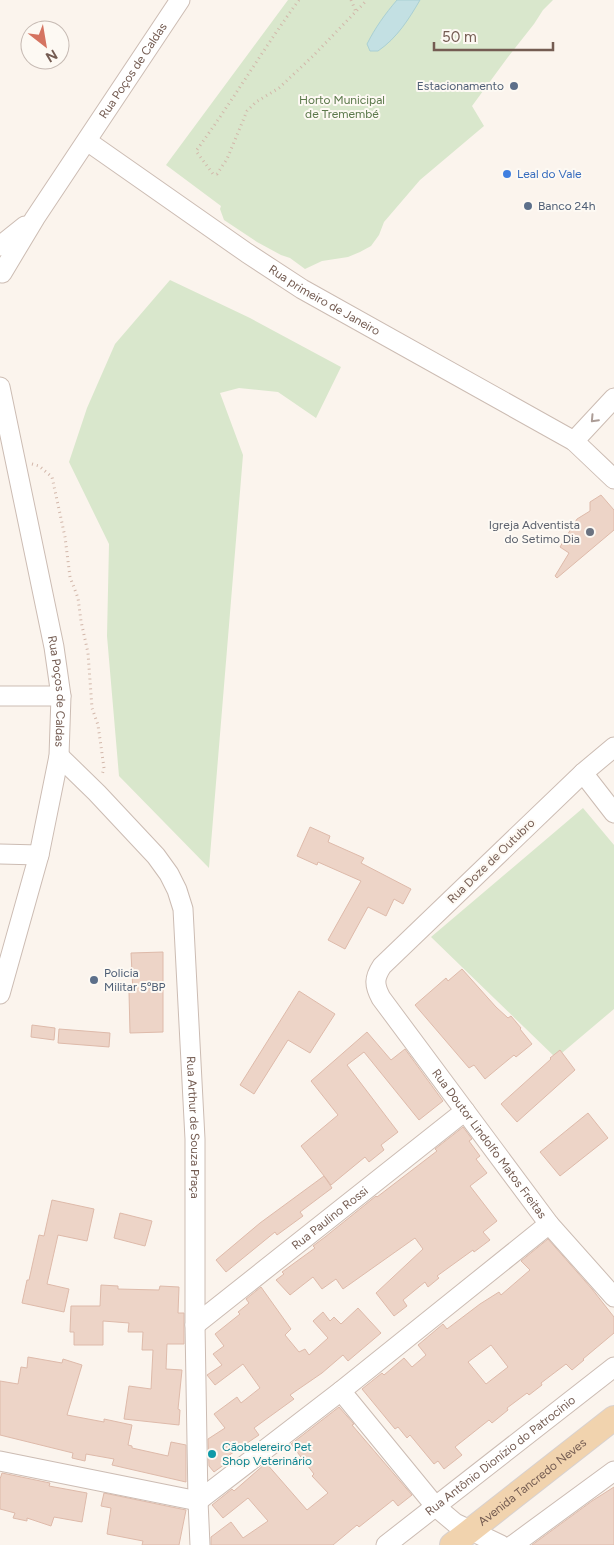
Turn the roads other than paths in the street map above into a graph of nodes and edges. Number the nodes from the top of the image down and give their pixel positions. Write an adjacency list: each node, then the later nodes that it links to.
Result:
1 (180, 0): 2 (street, Rua Poços de Caldas)
2 (87, 141): 3 (street, Rua Poços de Caldas); 9 (street, Rua primeiro de Janeiro)
3 (36, 218): 4 (street); 6 (street, Rua Poços de Caldas)
4 (0, 246)
5 (0, 252): 6 (street)
6 (1, 274)
7 (0, 387): 12 (street, Rua Poços de Caldas)
8 (614, 398): 9 (street, one-way to 9)
9 (574, 441): 10 (street)
10 (614, 480)
11 (0, 696): 12 (street)
12 (60, 696): 14 (street, Rua Poços de Caldas)
13 (614, 747): 15 (street, Rua Doze de Outubro)
14 (59, 756): 18 (street, Rua Poços de Caldas); 24 (street, Rua Arthur de Souza Praça)
15 (583, 773): 16 (street); 19 (street, Rua Doze de Outubro)
16 (614, 813)
17 (0, 854): 18 (street)
18 (39, 855): 20 (street, Rua Poços de Caldas)
19 (376, 981): 21 (street, Rua Doutor Lindolfo Matos Freitas)
20 (0, 994)
21 (465, 1111): 22 (street, Rua Doutor Lindolfo Matos Freitas); 24 (street, Rua Paulino Rossi)
22 (548, 1224): 23 (street, Rua Doutor Lindolfo Matos Freitas); 26 (street)
23 (614, 1297)
24 (195, 1325): 30 (street, Rua Arthur de Souza Praça)
25 (614, 1367): 31 (street, Rua Antônio Dionízio do Patrocínio)
26 (341, 1391): 30 (street); 31 (street)
27 (614, 1418): 32 (main road, Avenida Tancredo Neves)
28 (0, 1462): 30 (street)
29 (614, 1471): 37 (street)
30 (198, 1502): 33 (street, Rua Arthur de Souza Praça)
31 (436, 1507): 32 (street); 34 (street, Rua Antônio Dionízio do Patrocínio)
32 (472, 1530): 35 (main road, Avenida Tancredo Neves); 36 (street)
33 (200, 1545)
34 (386, 1545)
35 (452, 1545)
36 (502, 1545)
37 (513, 1545)

